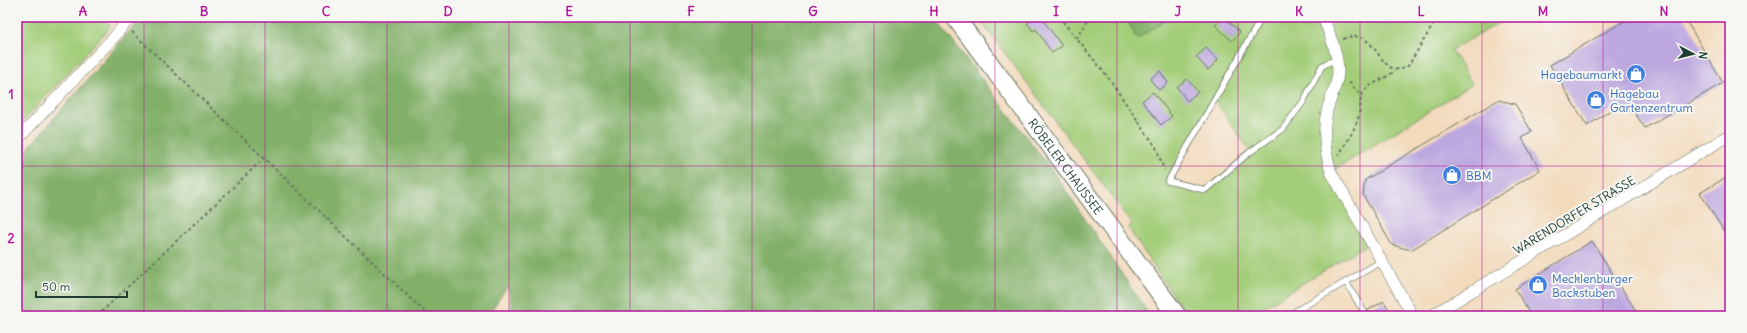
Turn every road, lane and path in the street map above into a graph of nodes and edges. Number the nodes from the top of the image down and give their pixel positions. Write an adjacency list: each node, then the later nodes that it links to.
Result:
1 (955, 17): 24 (main road, RÖBELER CHAUSSEE)
2 (1059, 17): 8 (path)
3 (1090, 17): 8 (path)
4 (1262, 17): 18 (lane)
5 (1323, 17): 9 (street)
6 (1438, 17): 11 (path)
7 (127, 21): 15 (street); 16 (path)
8 (1077, 39): 18 (path)
9 (1334, 45): 10 (street); 11 (path)
10 (1338, 62): 12 (street); 18 (lane)
11 (1395, 70): 13 (path)
12 (1338, 74): 13 (path); 17 (street)
13 (1361, 96): 17 (path)
14 (1730, 135): 27 (street, WARENDORFER STRASSE)
15 (17, 140)
16 (264, 158): 22 (path); 23 (path)
17 (1329, 166): 19 (street)
18 (1168, 181)
19 (1382, 261): 20 (lane); 26 (street)
20 (1346, 282): 21 (lane); 25 (lane)
21 (1364, 312)
22 (96, 316)
23 (429, 316)
24 (1178, 316)
25 (1288, 316)
26 (1413, 316)
27 (1430, 316)

